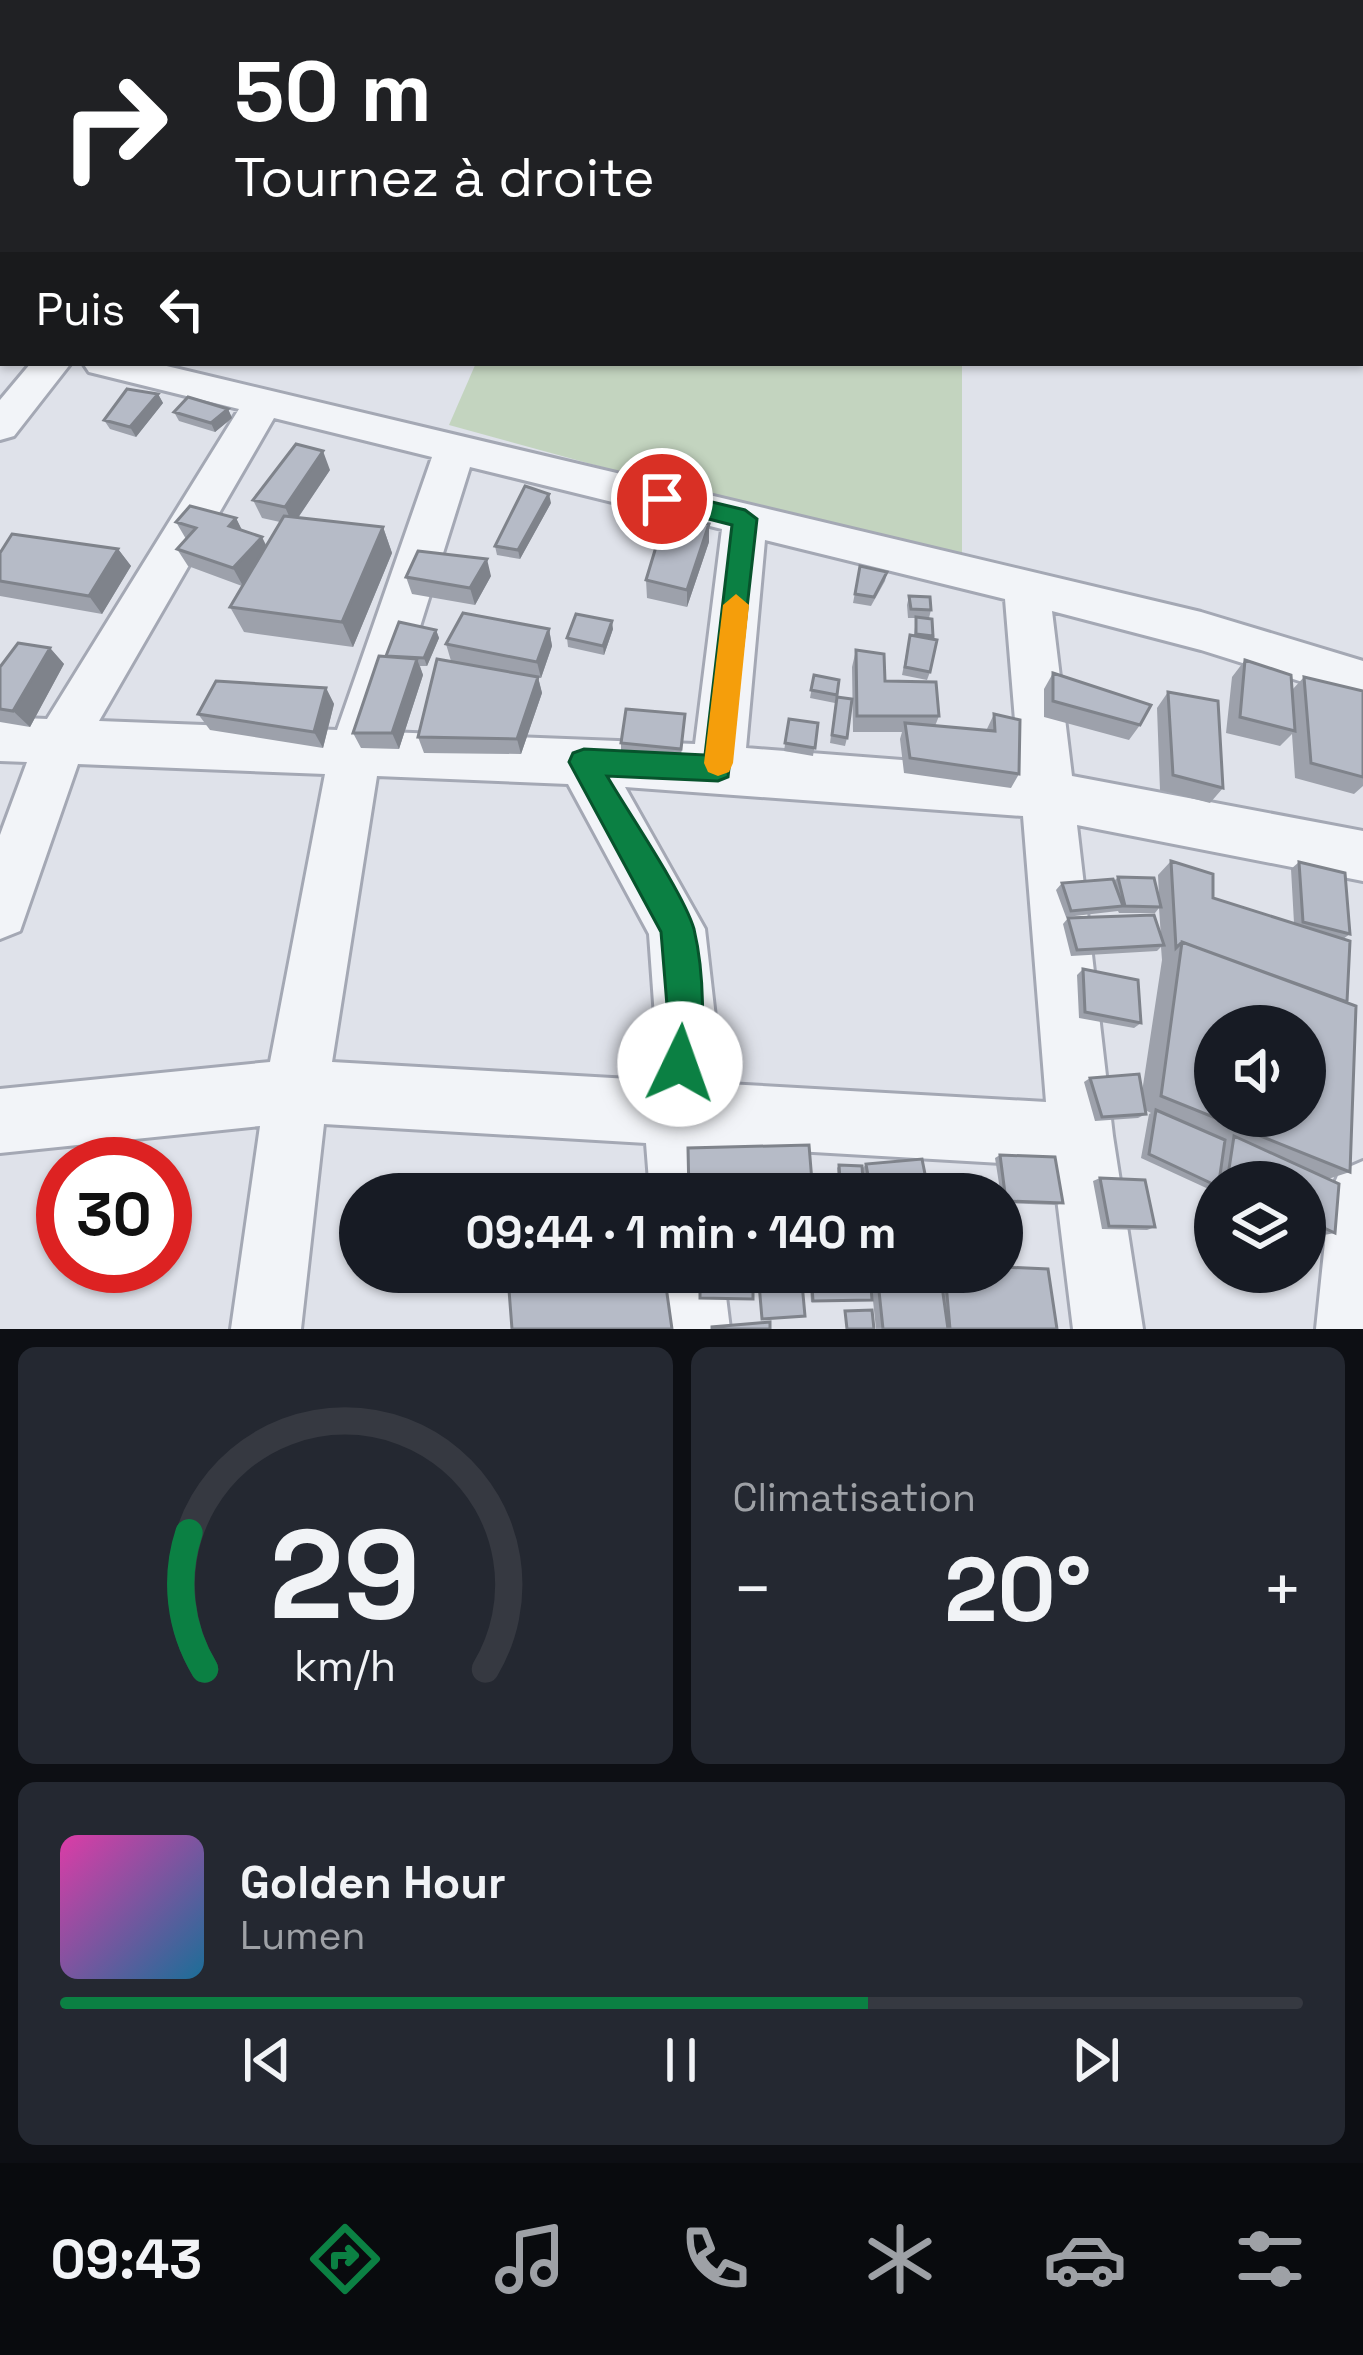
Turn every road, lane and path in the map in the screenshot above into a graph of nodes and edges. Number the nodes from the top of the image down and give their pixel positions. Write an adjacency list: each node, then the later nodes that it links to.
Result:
1 (50, 366): 4 (street)
2 (115, 366): 3 (street)
3 (262, 402): 5 (street); 10 (street)
4 (0, 426)
5 (456, 448): 6 (street); 11 (street)
6 (745, 519): 7 (street); 13 (street)
7 (1027, 587): 8 (street); 14 (street)
8 (1363, 681)
9 (0, 739): 10 (street)
10 (58, 744): 11 (street); 16 (street)
11 (355, 752): 12 (street); 17 (street)
12 (584, 762): 13 (street); 18 (street)
13 (718, 768): 14 (street)
14 (1046, 795): 15 (street); 20 (street)
15 (1363, 856)
16 (0, 912)
17 (296, 1091): 18 (street); 19 (street); 24 (street)
18 (675, 1111): 20 (street); 21 (street)
19 (0, 1120)
20 (1081, 1136): 26 (street)
21 (680, 1173)
22 (1363, 1194): 27 (street)
23 (691, 1293): 25 (street)
24 (266, 1329)
25 (694, 1329)
26 (1108, 1329)
27 (1351, 1329)

